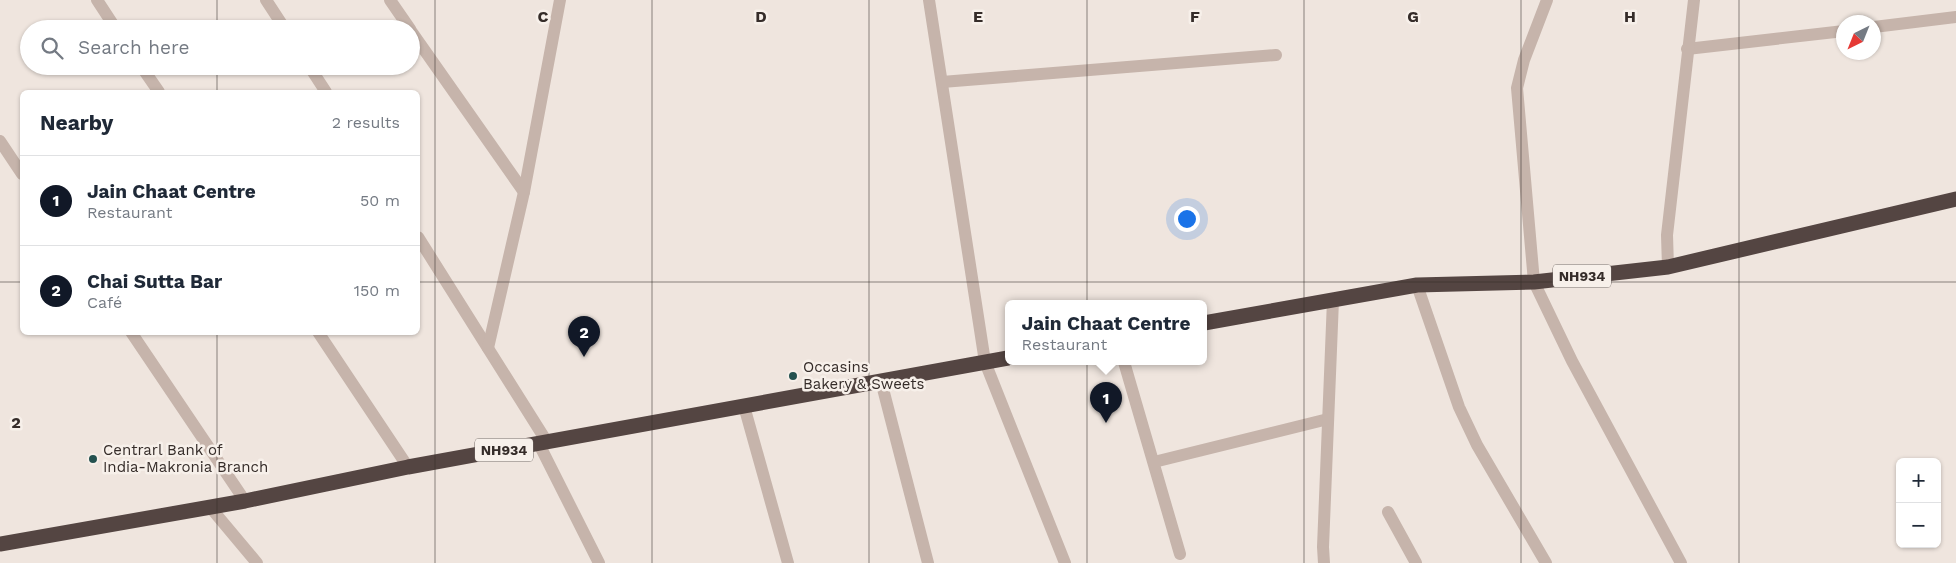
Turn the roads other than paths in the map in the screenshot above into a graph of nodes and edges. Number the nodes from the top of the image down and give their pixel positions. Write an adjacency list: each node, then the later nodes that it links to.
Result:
1 (98, 0): 9 (street)
2 (266, 0): 10 (street)
3 (390, 0): 11 (street)
4 (560, 0): 24 (street)
5 (929, 0): 19 (street)
6 (1547, 0): 28 (street)
7 (1694, 0): 15 (street)
8 (1956, 18): 12 (street)
9 (110, 20)
10 (279, 20)
11 (403, 20)
12 (1881, 26)
13 (1836, 32): 15 (street)
14 (420, 44): 24 (street)
15 (1687, 49): 27 (street)
16 (1276, 55): 19 (street)
17 (147, 75): 20 (street)
18 (315, 75): 21 (street)
19 (942, 82): 36 (street)
20 (158, 90)
21 (325, 90)
22 (0, 141): 23 (street)
23 (20, 171)
24 (524, 192): 34 (street)
25 (1956, 199): 27 (highway, NH934)
26 (420, 240): 34 (street)
27 (1668, 267): 28 (highway, NH934)
28 (1534, 282): 29 (highway, NH934); 57 (street)
29 (1417, 284): 30 (highway, NH934); 56 (street)
30 (1333, 300): 31 (highway, NH934); 40 (street)
31 (1207, 322)
32 (133, 335): 44 (street)
33 (320, 335): 43 (street)
34 (488, 348): 41 (street)
35 (1005, 359): 36 (highway, NH934)
36 (985, 362): 38 (highway, NH934); 53 (street)
37 (1125, 365): 42 (street)
38 (880, 381): 39 (highway, NH934); 52 (street)
39 (744, 406): 41 (highway, NH934); 51 (street)
40 (1328, 419): 42 (street); 54 (street)
41 (543, 443): 43 (highway, NH934); 50 (street)
42 (1154, 462): 48 (street)
43 (408, 467): 44 (highway, NH934)
44 (245, 501): 45 (highway, NH934)
45 (210, 507): 47 (highway, NH934); 49 (street)
46 (1388, 512): 55 (street)
47 (0, 544)
48 (1180, 554)
49 (257, 563)
50 (599, 563)
51 (788, 563)
52 (928, 563)
53 (1065, 563)
54 (1324, 563)
55 (1416, 563)
56 (1546, 563)
57 (1681, 563)

